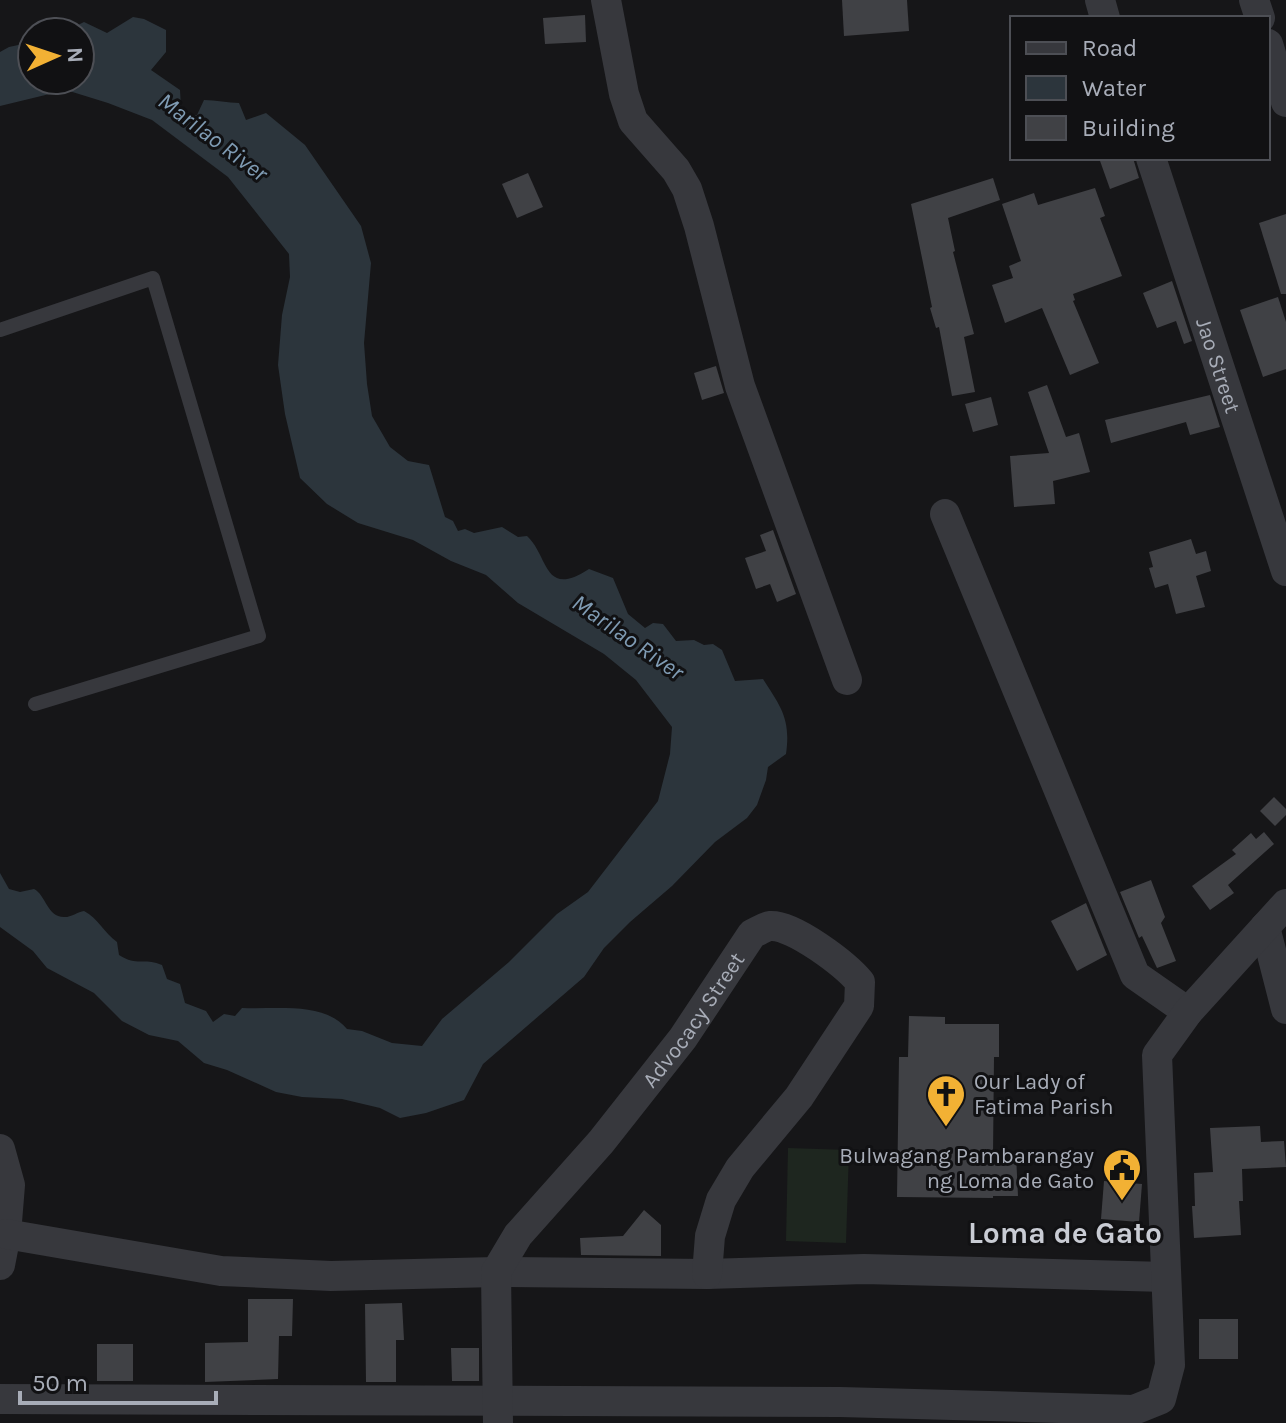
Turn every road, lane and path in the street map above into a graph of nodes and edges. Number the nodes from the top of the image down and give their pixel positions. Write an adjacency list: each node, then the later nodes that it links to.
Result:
1 (606, 0): 8 (street)
2 (1270, 50): 3 (street)
3 (1286, 102)
4 (1152, 160): 7 (street, Jao Street)
5 (0, 330): 9 (lane)
6 (945, 514): 13 (street)
7 (1286, 571)
8 (847, 680)
9 (35, 704)
10 (1286, 904): 11 (street)
11 (1265, 927): 12 (street); 13 (street)
12 (1286, 1009)
13 (1188, 1012): 19 (street)
14 (0, 1149): 15 (street)
15 (6, 1234): 16 (street); 17 (street)
16 (0, 1265)
17 (496, 1272): 18 (street); 18 (street, Advocacy Street); 21 (street)
18 (707, 1274): 19 (street)
19 (1166, 1277): 21 (street)
20 (0, 1399): 21 (street)
21 (498, 1413)

